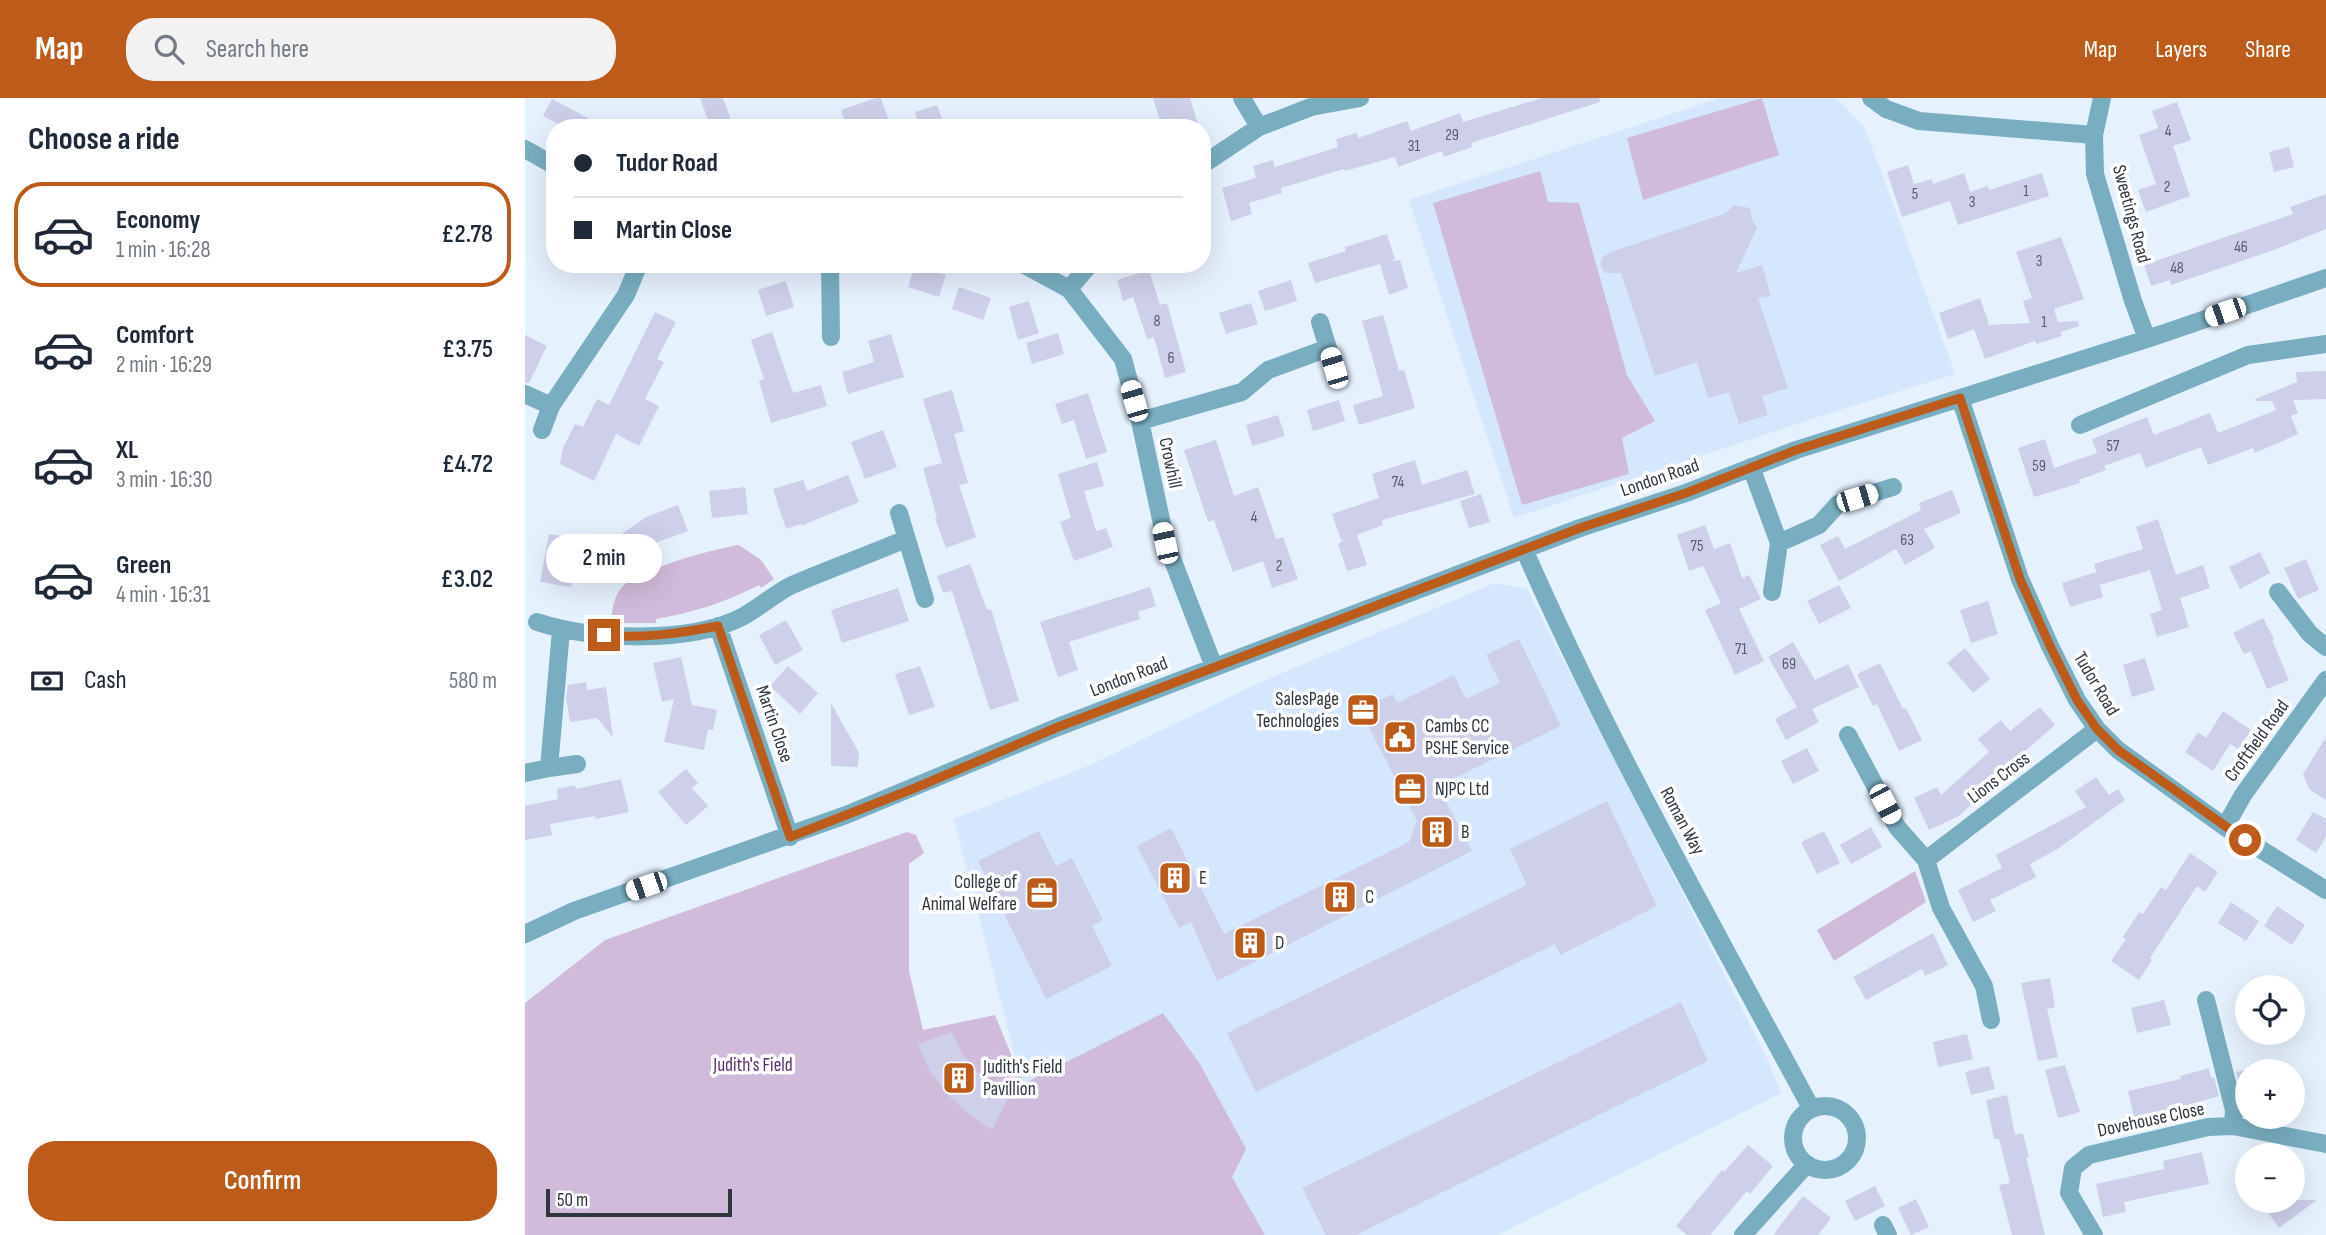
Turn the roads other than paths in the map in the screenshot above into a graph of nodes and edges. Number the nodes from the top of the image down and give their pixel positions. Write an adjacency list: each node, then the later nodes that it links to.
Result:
1 (1242, 98): 5 (street)
2 (1360, 98): 5 (street)
3 (1871, 98): 6 (street)
4 (2102, 98): 6 (street, Sweetings Road)
5 (1259, 127): 8 (street)
6 (2094, 135): 18 (street, Sweetings Road)
7 (525, 149): 9 (street)
8 (1211, 159)
9 (546, 161)
10 (635, 273): 24 (street)
11 (830, 273): 17 (street)
12 (1040, 273): 15 (street, Crowhill)
13 (1082, 273): 15 (street)
14 (2326, 278): 18 (street, London Road)
15 (1069, 289): 25 (street, Crowhill)
16 (1320, 322): 20 (street)
17 (831, 337)
18 (2147, 339): 23 (street, London Road)
19 (2326, 344): 26 (street)
20 (1328, 348): 21 (street); 25 (street)
21 (1334, 368)
22 (525, 394): 24 (street)
23 (1960, 398): 28 (street, London Road); 43 (street, Tudor Road)
24 (551, 406): 27 (street)
25 (1140, 421): 41 (street, Crowhill)
26 (2080, 425)
27 (543, 430)
28 (1751, 467): 32 (street); 33 (street, London Road)
29 (1893, 487): 32 (street)
30 (899, 513): 31 (street)
31 (906, 540): 36 (street); 38 (street)
32 (1779, 543): 34 (street)
33 (1524, 549): 41 (street, London Road); 55 (street, Roman Way)
34 (1772, 592)
35 (2279, 592): 40 (street)
36 (925, 599)
37 (537, 622): 39 (street)
38 (718, 626): 39 (street); 49 (street, Martin Close)
39 (561, 630): 46 (street)
40 (2326, 647)
41 (1214, 667): 49 (street, London Road)
42 (2326, 680): 48 (street, Croftfield Road)
43 (2097, 729): 48 (street, Tudor Road); 50 (street, Lions Cross)
44 (1848, 735): 50 (street)
45 (577, 764): 46 (street)
46 (549, 768): 47 (street)
47 (525, 773)
48 (2225, 827): 51 (street, Tudor Road)
49 (790, 837): 52 (street, London Road)
50 (1926, 860): 54 (street)
51 (2326, 890)
52 (525, 934)
53 (2206, 1000): 56 (street, Dovehouse Close)
54 (1990, 1020)
55 (1811, 1108): 58 (street); 58 (street)
56 (2233, 1126): 57 (street, Dovehouse Close); 60 (street, Dovehouse Close)
57 (2326, 1144)
58 (1807, 1164): 59 (street)
59 (1744, 1235)
60 (2094, 1235)

